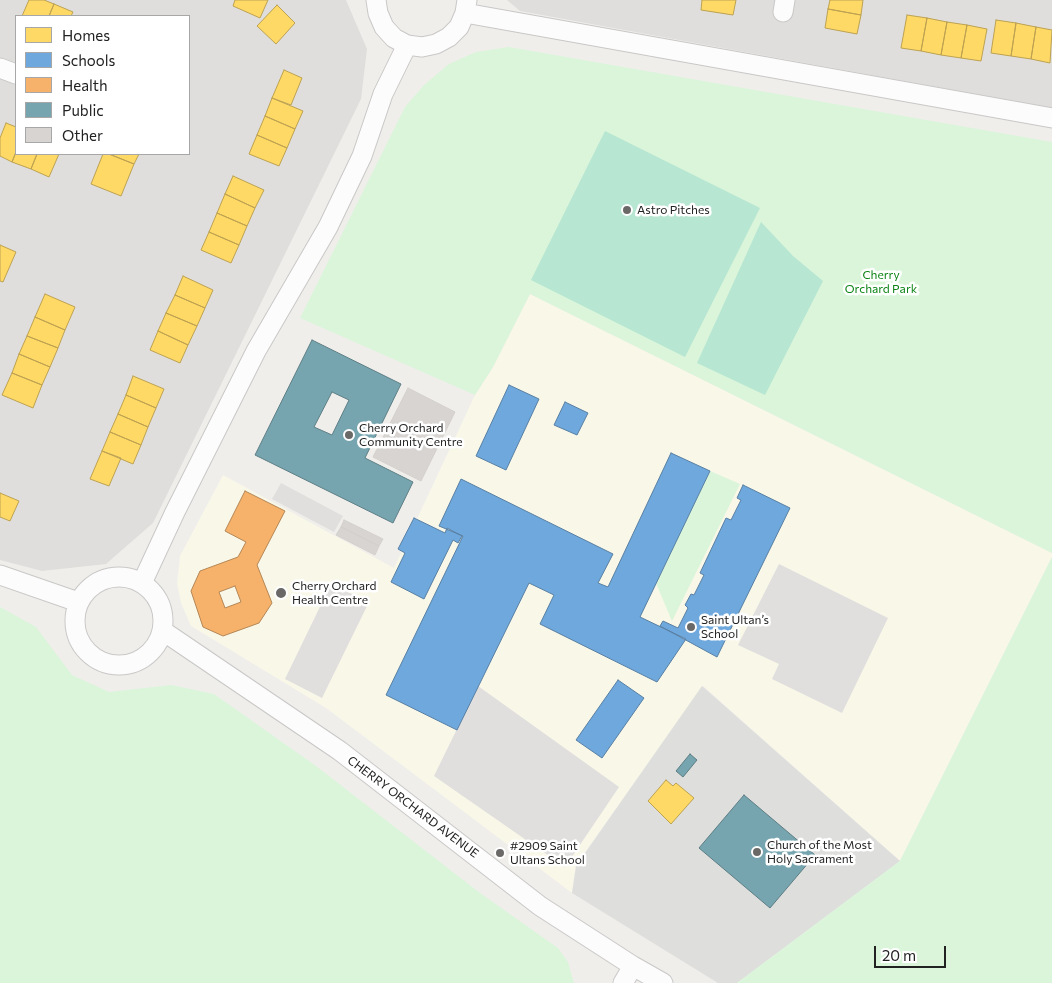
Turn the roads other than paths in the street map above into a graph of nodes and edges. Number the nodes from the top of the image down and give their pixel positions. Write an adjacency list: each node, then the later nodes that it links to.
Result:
1 (376, 0): 3 (street)
2 (466, 7): 3 (street); 6 (street)
3 (407, 45): 8 (street)
4 (0, 68): 5 (street)
5 (15, 74)
6 (1050, 117)
7 (0, 575): 9 (street)
8 (142, 583): 9 (street); 10 (street)
9 (78, 602): 10 (street)
10 (162, 631): 11 (street, CHERRY ORCHARD AVENUE)
11 (633, 966): 12 (street); 13 (street, CHERRY ORCHARD AVENUE)
12 (623, 983)
13 (663, 983)

